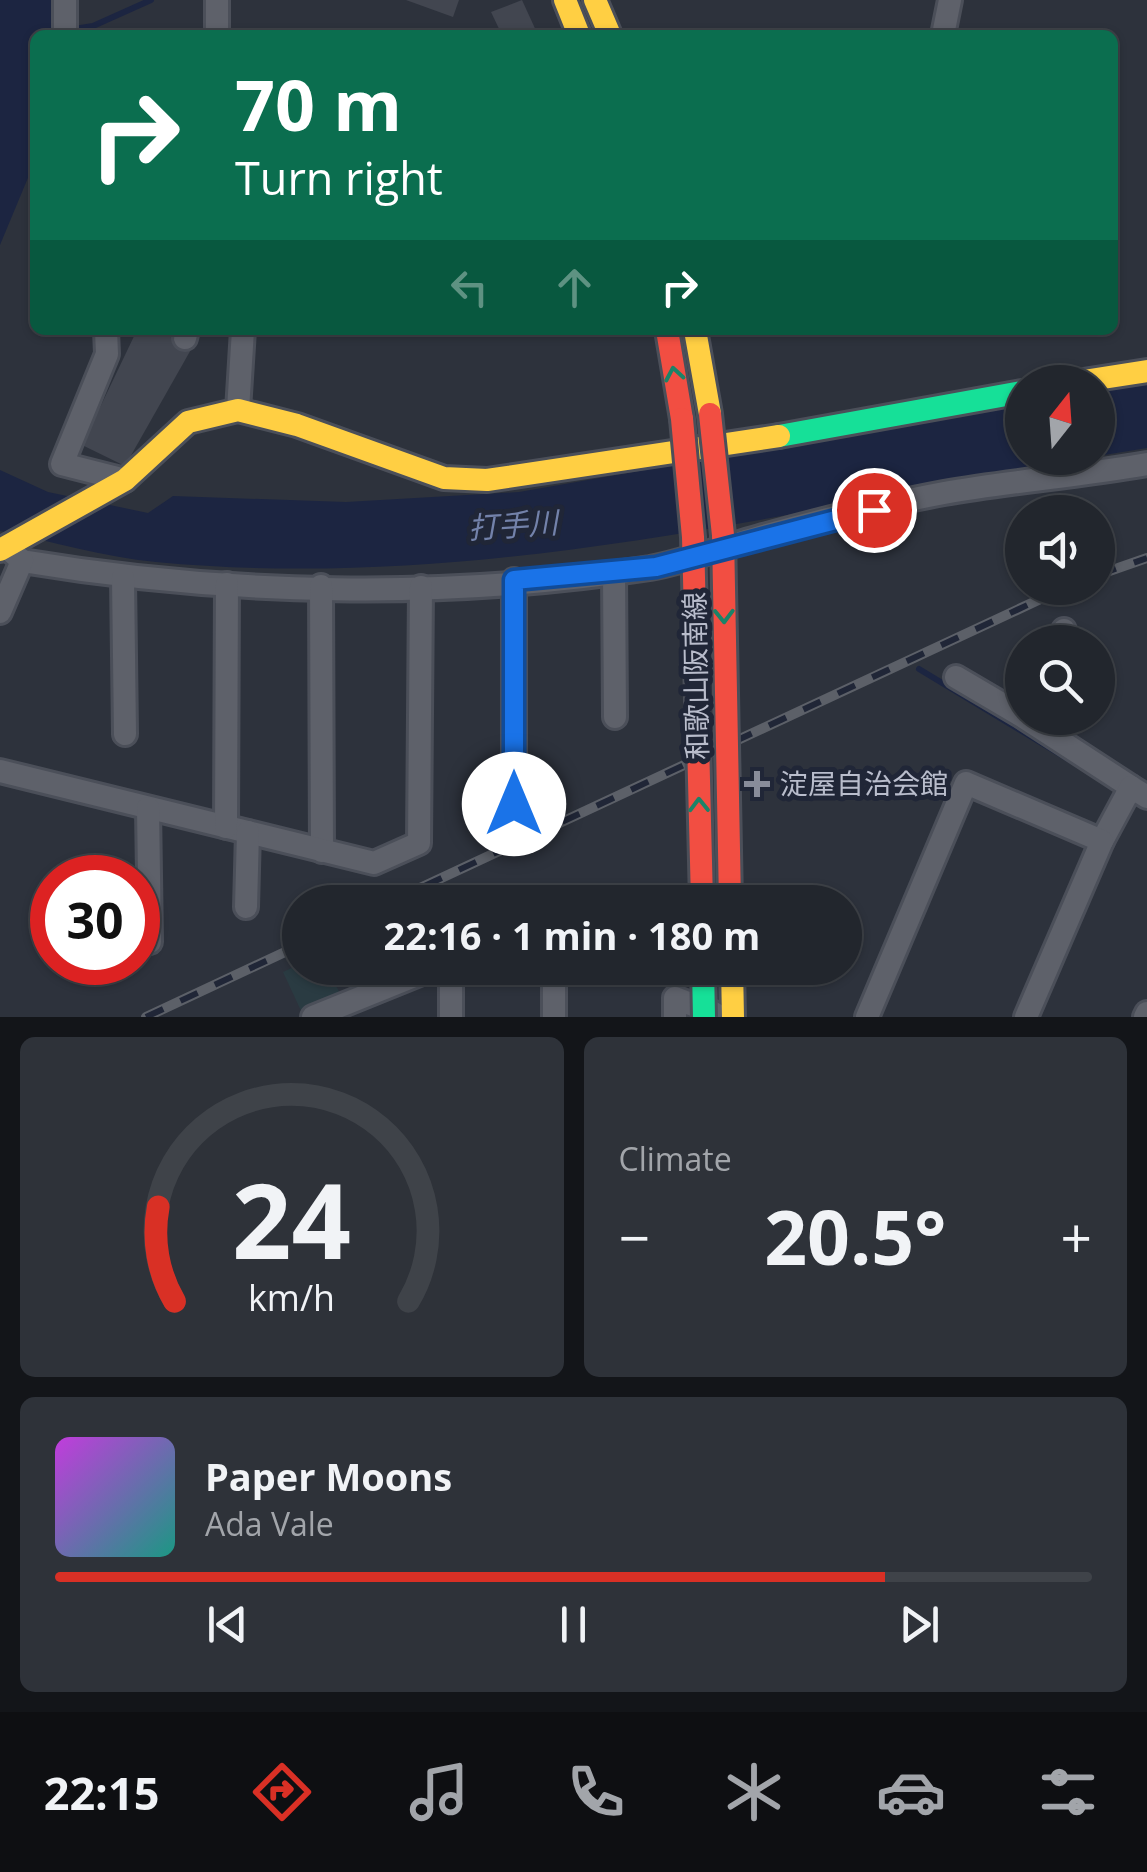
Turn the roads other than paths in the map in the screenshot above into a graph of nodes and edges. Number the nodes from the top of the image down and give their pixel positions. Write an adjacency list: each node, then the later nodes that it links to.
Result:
1 (217, 0): 5 (street)
2 (564, 0): 6 (main road)
3 (595, 0): 7 (main road)
4 (950, 0): 8 (street)
5 (217, 30)
6 (576, 30)
7 (608, 30)
8 (943, 30)
9 (106, 335): 18 (street)
10 (243, 335): 16 (street)
11 (667, 335): 40 (main road, 和歌山阪南線, one-way to 11, bridge)
12 (696, 335): 41 (main road, 和歌山阪南線, one-way to 41, bridge)
13 (1147, 371): 14 (main road)
14 (1115, 376)
15 (1005, 395): 16 (main road)
16 (238, 410): 18 (main road)
17 (1147, 464): 20 (street)
18 (125, 480): 19 (main road)
19 (14, 550): 21 (street); 26 (street)
20 (614, 573): 22 (street); 29 (street)
21 (123, 578): 23 (street); 30 (street)
22 (514, 580): 25 (street); 34 (street)
23 (228, 584): 24 (street); 36 (street)
24 (321, 586): 25 (street); 38 (street)
25 (420, 587): 38 (street)
26 (0, 612)
27 (956, 677): 28 (street)
28 (1005, 706)
29 (614, 717)
30 (124, 734)
31 (1052, 735): 33 (street)
32 (0, 771): 35 (street)
33 (1139, 792): 37 (street)
34 (514, 804)
35 (148, 808): 36 (street); 39 (street)
36 (237, 829): 38 (street); 42 (street)
37 (1102, 842): 55 (street); 56 (street)
38 (322, 850)
39 (149, 855)
40 (702, 885)
41 (730, 885)
42 (246, 907)
43 (392, 985): 48 (street)
44 (451, 985): 49 (street)
45 (703, 985): 52 (main road, bridge)
46 (732, 985): 54 (main road)
47 (554, 987): 50 (street)
48 (313, 1017)
49 (451, 1017)
50 (554, 1017)
51 (675, 1017): 53 (street)
52 (704, 1017)
53 (723, 1017)
54 (733, 1017)
55 (867, 1017)
56 (1026, 1017)

